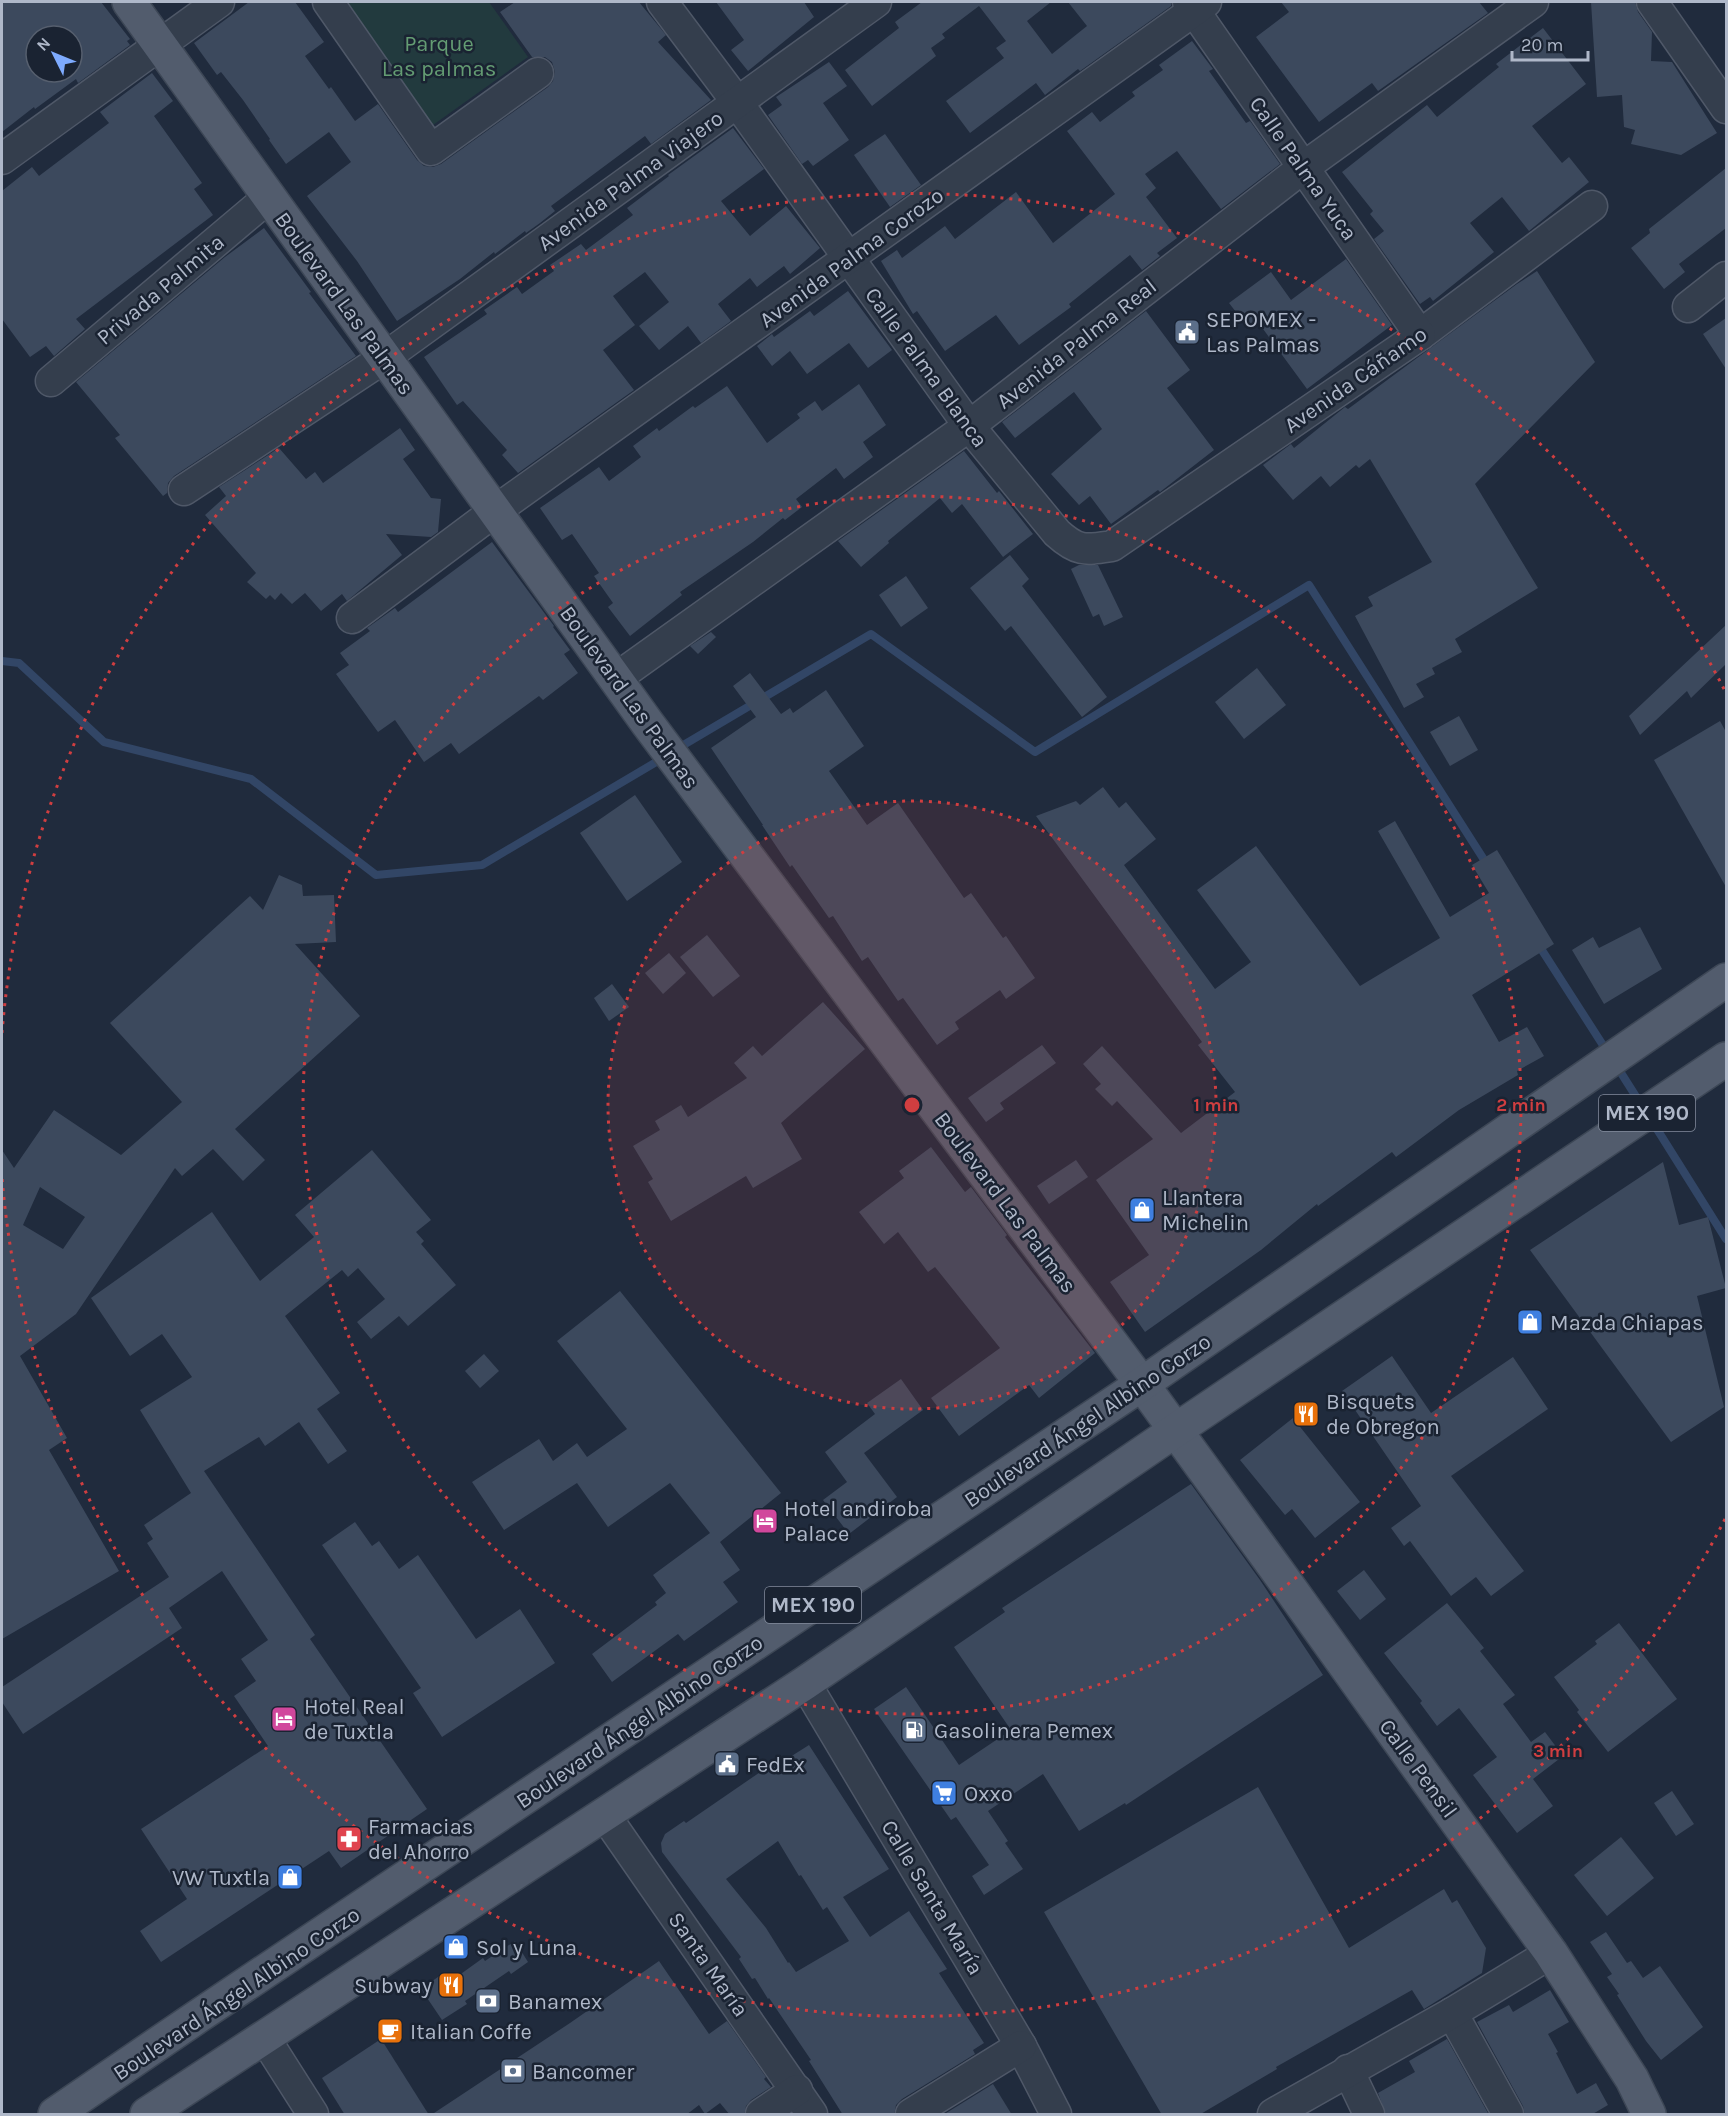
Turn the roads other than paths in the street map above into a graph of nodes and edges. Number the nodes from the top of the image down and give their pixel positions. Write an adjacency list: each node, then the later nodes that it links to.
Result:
1 (129, 2): 9 (main road, Boulevard Las Palmas)
2 (219, 2): 9 (street)
3 (328, 2): 10 (street)
4 (662, 2): 11 (street, Calle Palma Blanca)
5 (876, 2): 11 (street, Avenida Palma Viajero)
6 (1533, 2): 14 (street, Avenida Palma Real)
7 (1652, 2): 12 (street)
8 (1196, 4): 14 (street, Calle Palma Yuca); 17 (street, Avenida Palma Corozo)
9 (160, 44): 13 (street); 15 (main road, Boulevard Las Palmas)
10 (538, 73)
11 (737, 102): 17 (street, Calle Palma Blanca); 21 (street, Avenida Palma Viajero)
12 (1726, 108)
13 (2, 159)
14 (1304, 167): 20 (street, Calle Palma Yuca); 23 (street, Avenida Palma Real)
15 (269, 197): 21 (main road, Boulevard Las Palmas); 22 (street, Privada Palmita)
16 (1592, 206): 20 (street, Avenida Cáñamo)
17 (848, 260): 23 (street, Calle Palma Blanca); 25 (street, Avenida Palma Corozo)
18 (1726, 277): 19 (street)
19 (1688, 307)
20 (1420, 335): 26 (street, Avenida Cáñamo)
21 (384, 358): 24 (street, Avenida Palma Viajero); 25 (main road, Boulevard Las Palmas)
22 (51, 381)
23 (969, 426): 26 (street, Calle Palma Blanca); 28 (street, Avenida Palma Real)
24 (184, 490)
25 (495, 511): 27 (street, Avenida Palma Corozo); 28 (main road, Boulevard Las Palmas)
26 (1112, 546)
27 (352, 618)
28 (615, 679): 31 (main road, Boulevard Las Palmas)
29 (1726, 980): 31 (main road, Boulevard Ángel Albino Corzo / MEX 190)
30 (1726, 1059): 32 (main road, MEX 190)
31 (1142, 1384): 32 (main road, Boulevard Las Palmas); 41 (main road, Boulevard Ángel Albino Corzo / MEX 190)
32 (1176, 1430): 33 (main road, MEX 190); 35 (main road, Calle Pensil)
33 (805, 1683): 34 (main road, MEX 190); 38 (street, Calle Santa María)
34 (604, 1814): 37 (main road, MEX 190); 40 (street, Santa María)
35 (1551, 1953): 36 (street); 50 (main road, Calle Pensil)
36 (1452, 2013): 39 (street); 49 (street)
37 (264, 2037): 42 (main road, MEX 190); 43 (street)
38 (1022, 2046): 45 (street); 46 (street, Calle Santa María)
39 (1348, 2070): 47 (street); 48 (street)
40 (805, 2102): 44 (street)
41 (55, 2115)
42 (147, 2115)
43 (313, 2115)
44 (761, 2115)
45 (911, 2115)
46 (1056, 2115)
47 (1273, 2115)
48 (1369, 2115)
49 (1508, 2115)
50 (1649, 2115)

